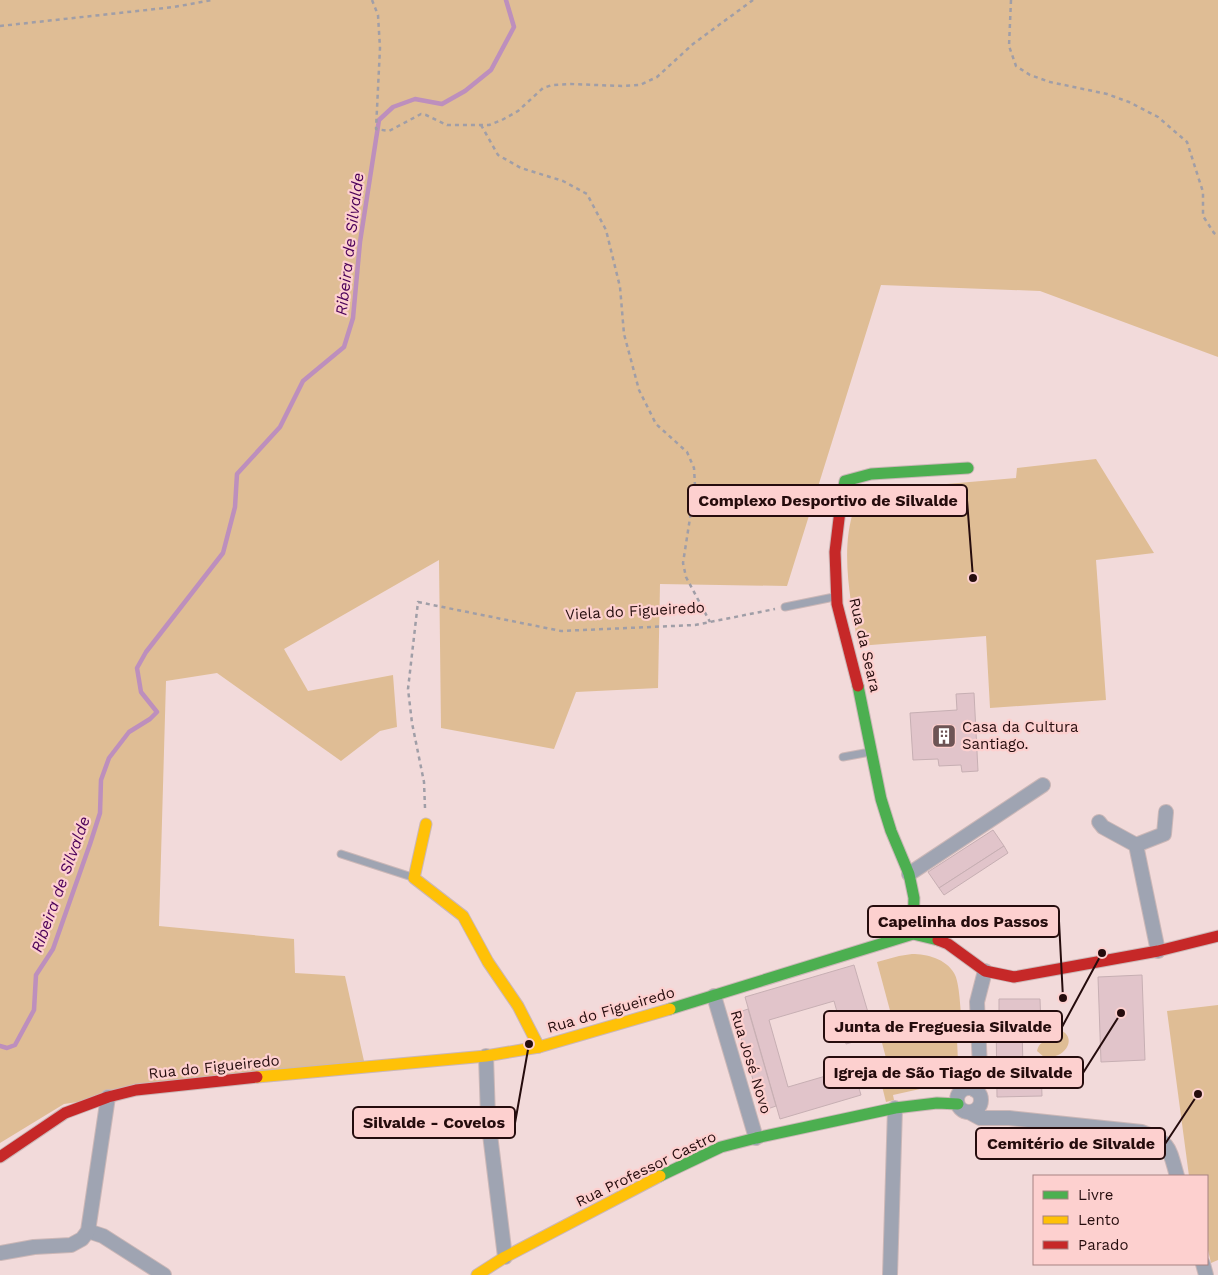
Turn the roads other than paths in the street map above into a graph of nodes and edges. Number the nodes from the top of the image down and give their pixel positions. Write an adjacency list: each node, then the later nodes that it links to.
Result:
1 (968, 468): 2 (street, Rua da Seara)
2 (836, 597): 3 (lane); 4 (street, Rua da Seara)
3 (785, 607)
4 (871, 751): 5 (lane); 12 (street, Rua da Seara)
5 (843, 757)
6 (1043, 785): 12 (street)
7 (1166, 812): 10 (street)
8 (1099, 822): 10 (street)
9 (426, 824): 13 (street)
10 (1136, 845): 16 (street)
11 (341, 854): 13 (lane)
12 (908, 874): 14 (street, Rua da Seara)
13 (414, 878): 19 (street)
14 (912, 934): 17 (street, Rua do Figueiredo); 18 (street, Rua do Figueiredo)
15 (1218, 936): 16 (street)
16 (1158, 951): 17 (street)
17 (984, 971): 21 (street)
18 (714, 996): 19 (street, Rua do Figueiredo); 26 (street, Rua José Novo)
19 (539, 1047): 20 (street, Rua do Figueiredo)
20 (486, 1056): 22 (street, Rua do Figueiredo); 31 (street)
21 (978, 1095): 24 (street); 24 (street); 25 (street)
22 (108, 1097): 27 (street, Rua do Figueiredo); 29 (street)
23 (895, 1108): 24 (street, Rua Professor Castro); 26 (street, Rua Professor Castro); 34 (street)
24 (963, 1108): 25 (street)
25 (1009, 1118): 28 (street)
26 (756, 1138): 31 (street, Rua Professor Castro)
27 (0, 1156)
28 (1177, 1175)
29 (88, 1231): 30 (street); 32 (street)
30 (0, 1253)
31 (505, 1257): 33 (street, Rua Professor Castro)
32 (164, 1275)
33 (477, 1275)
34 (890, 1275)

